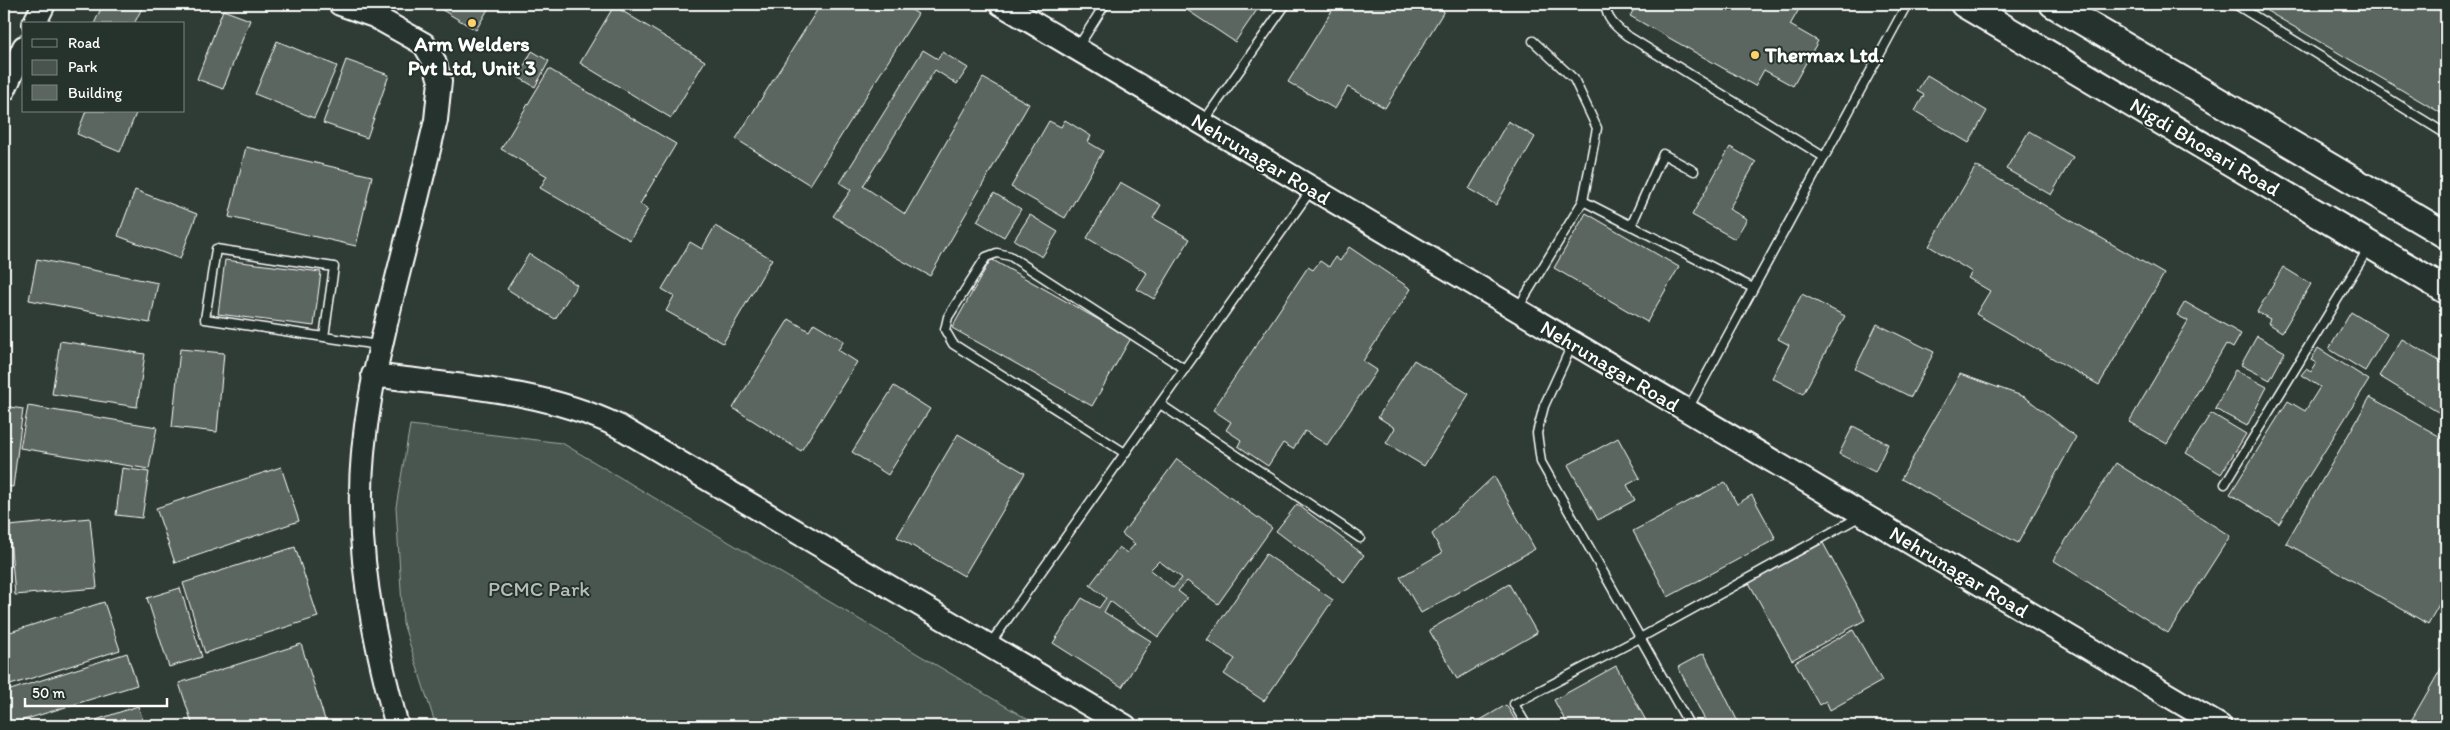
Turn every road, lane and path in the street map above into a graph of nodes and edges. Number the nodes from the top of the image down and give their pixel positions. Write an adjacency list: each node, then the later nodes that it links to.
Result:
1 (44, 4): 11 (street)
2 (340, 4): 30 (street)
3 (1001, 4): 13 (street, Nehrunagar Road)
4 (1105, 4): 13 (lane)
5 (1286, 4): 16 (lane)
6 (1606, 4): 18 (lane)
7 (1907, 4): 18 (lane)
8 (1964, 4): 24 (main road, Nigdi Bhosari Road)
9 (2053, 4): 23 (main road)
10 (2235, 4): 17 (lane)
11 (35, 22)
12 (1533, 41): 21 (lane)
13 (1076, 49): 16 (street, Nehrunagar Road)
14 (22, 51): 15 (street)
15 (4, 90)
16 (1202, 124): 20 (street, Nehrunagar Road)
17 (2446, 134)
18 (1824, 157): 25 (lane)
19 (1694, 171): 22 (lane)
20 (1312, 190): 27 (street, Nehrunagar Road); 31 (lane)
21 (1583, 201): 22 (lane); 27 (lane)
22 (1631, 226): 25 (lane)
23 (2446, 235)
24 (2371, 245): 26 (main road, Nigdi Bhosari Road); 36 (lane)
25 (1754, 288): 34 (lane)
26 (2446, 290)
27 (1516, 310): 29 (street, Nehrunagar Road)
28 (324, 337): 28 (lane); 30 (lane)
29 (1572, 343): 34 (street, Nehrunagar Road); 39 (lane)
30 (380, 346): 32 (street)
31 (1185, 369): 33 (lane); 35 (lane)
32 (373, 375): 40 (street); 41 (street)
33 (1160, 404): 35 (lane); 38 (lane)
34 (1687, 411): 37 (street, Nehrunagar Road)
35 (1125, 453): 40 (lane)
36 (2225, 484)
37 (1863, 515): 39 (lane); 45 (street, Nehrunagar Road)
38 (1360, 538)
39 (1640, 638): 43 (lane); 44 (lane)
40 (989, 646): 42 (street)
41 (397, 726)
42 (1125, 726)
43 (1526, 726)
44 (1690, 726)
45 (2220, 726)

